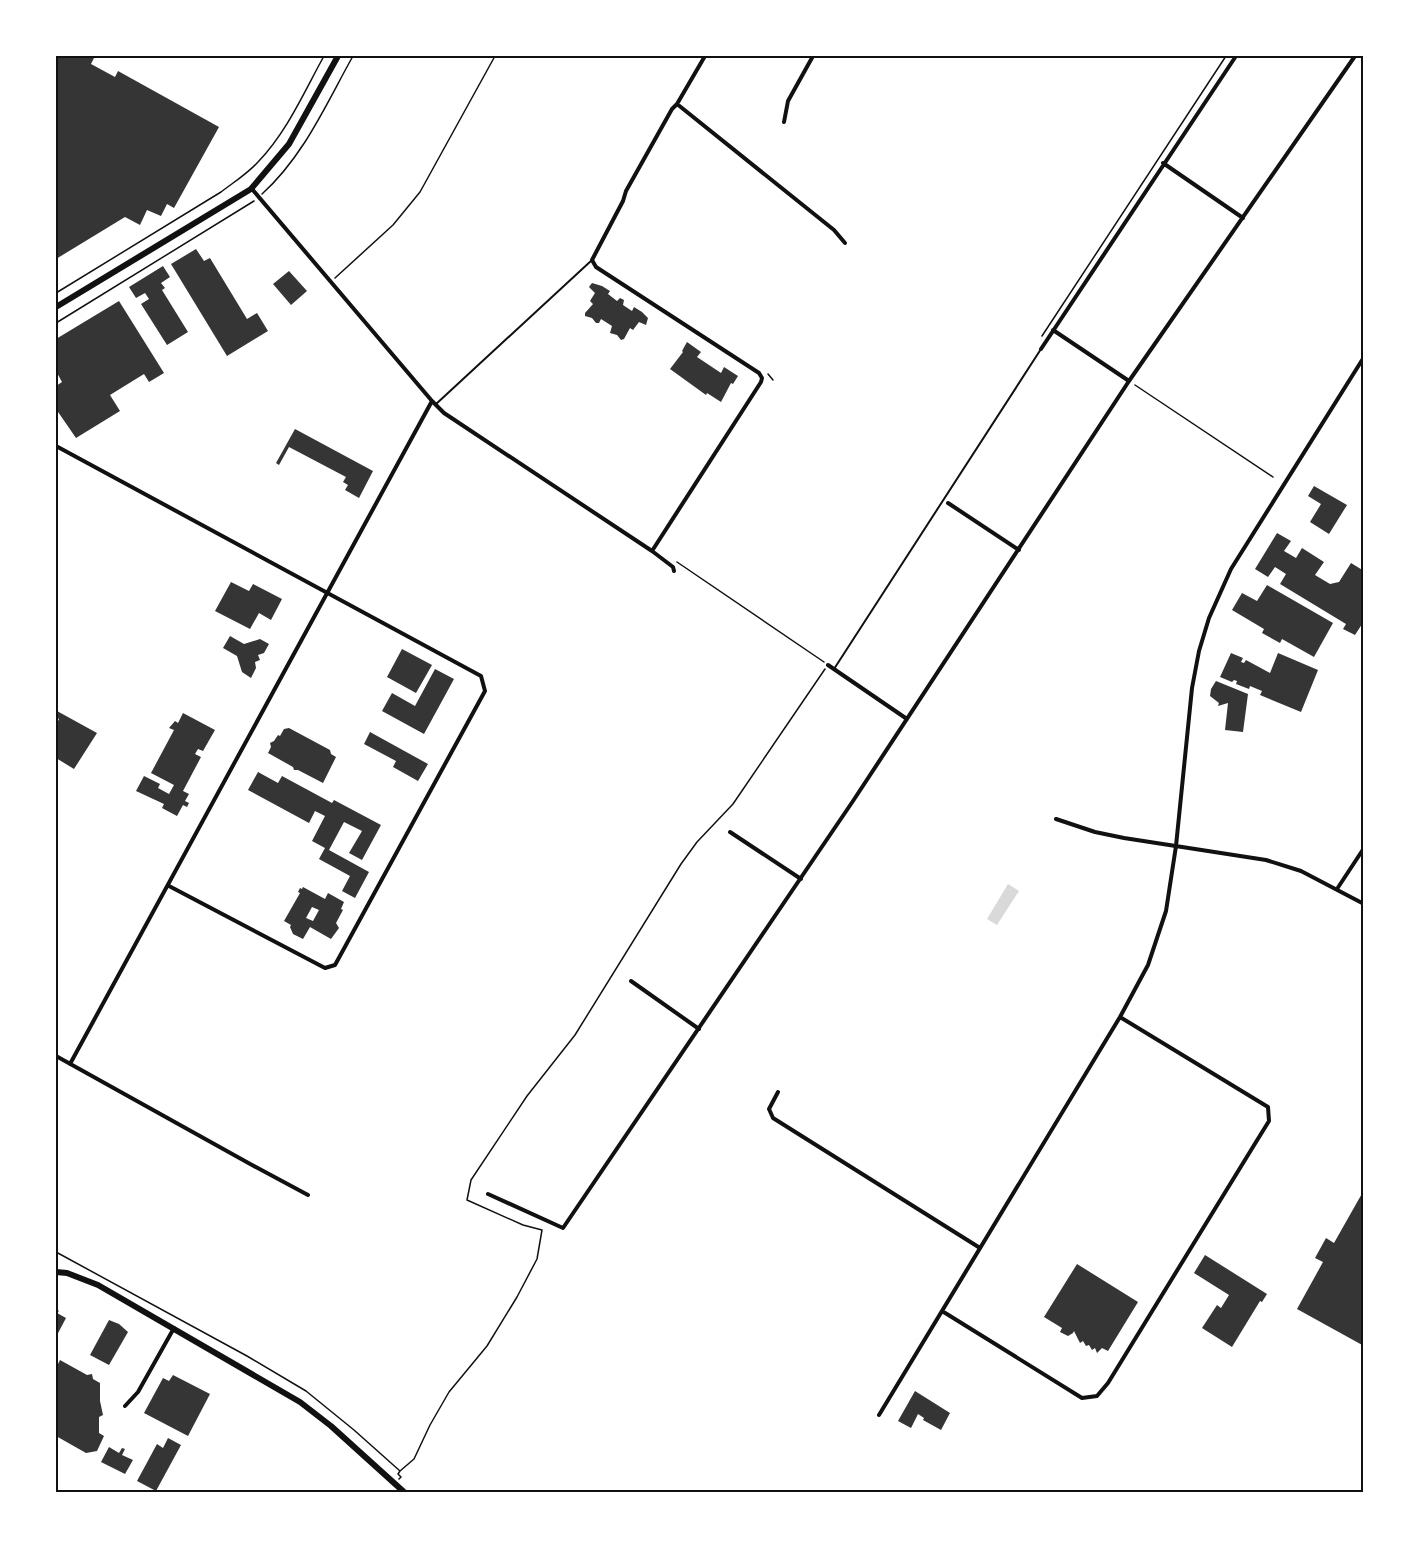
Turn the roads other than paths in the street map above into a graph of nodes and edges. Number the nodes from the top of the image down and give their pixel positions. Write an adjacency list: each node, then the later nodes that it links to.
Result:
1 (338, 56): 9 (main road)
2 (705, 56): 6 (street)
3 (813, 56): 7 (street)
4 (1236, 56): 8 (street)
5 (1355, 56): 10 (street)
6 (677, 104): 11 (street); 12 (street)
7 (784, 122)
8 (1163, 163): 10 (street); 14 (street)
9 (251, 189): 13 (main road); 18 (street)
10 (1243, 218): 17 (street)
11 (845, 243)
12 (592, 260): 18 (lane); 22 (street)
13 (56, 307)
14 (1053, 330): 15 (street); 17 (street)
15 (1041, 349): 26 (lane)
16 (1364, 357): 30 (street)
17 (1129, 381): 21 (street)
18 (434, 403): 22 (street); 24 (street)
19 (56, 446): 24 (street)
20 (948, 503): 21 (street)
21 (1019, 550): 27 (street)
22 (652, 551): 23 (street)
23 (674, 571)
24 (326, 593): 33 (street); 33 (street)
25 (828, 665): 26 (street)
26 (834, 669): 27 (street)
27 (907, 719): 32 (street)
28 (1056, 819): 30 (street)
29 (730, 832): 32 (street)
30 (1176, 846): 34 (street); 37 (street)
31 (1364, 848): 34 (street)
32 (801, 879): 38 (street)
33 (169, 886): 40 (street)
34 (1337, 889): 35 (street)
35 (1364, 904)
36 (631, 981): 38 (street)
37 (1120, 1017): 44 (street); 46 (street)
38 (699, 1029): 42 (street)
39 (56, 1056): 40 (street)
40 (70, 1064): 43 (street)
41 (777, 1092): 44 (street)
42 (488, 1194)
43 (308, 1195)
44 (980, 1248): 46 (street)
45 (56, 1272): 47 (main road)
46 (942, 1311): 49 (street)
47 (174, 1328): 48 (street); 50 (main road)
48 (125, 1406)
49 (879, 1416)
50 (404, 1492)

